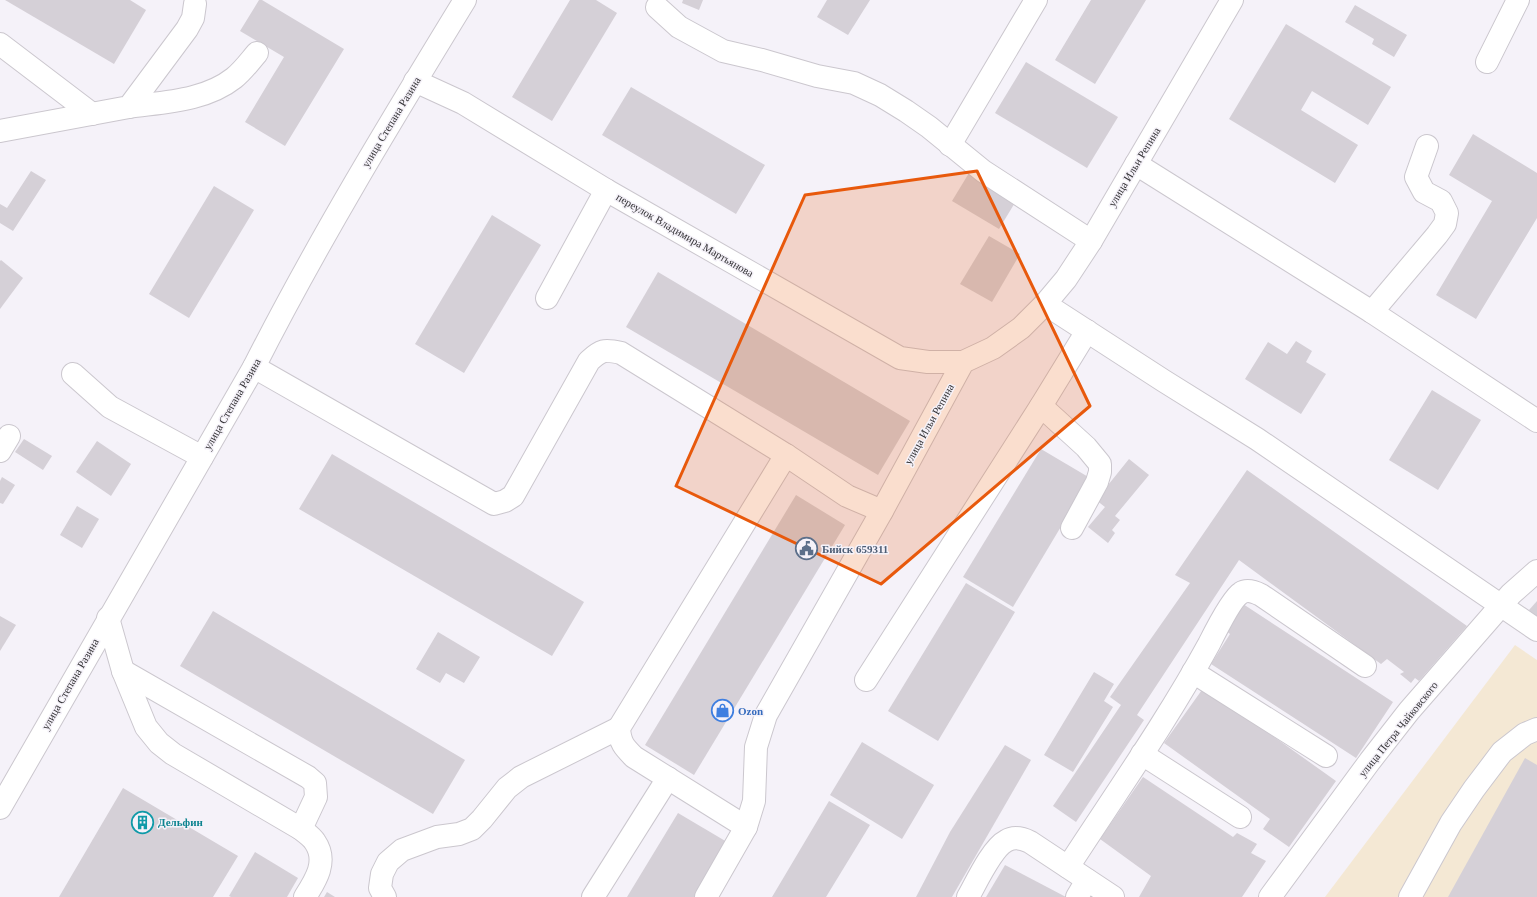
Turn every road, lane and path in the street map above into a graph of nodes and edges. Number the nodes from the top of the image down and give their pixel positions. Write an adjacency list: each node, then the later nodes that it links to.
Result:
1 (465, 0): 10 (street, улица Степана Разина)
2 (1036, 0): 14 (street)
3 (1232, 0): 16 (street, улица Ильи Репина)
4 (1518, 0): 9 (street)
5 (195, 4): 11 (street)
6 (657, 7): 14 (street)
7 (0, 44): 12 (street)
8 (257, 53): 11 (street)
9 (1487, 62)
10 (415, 81): 17 (street, переулок Владимира Мартьянова); 24 (street, улица Степана Разина)
11 (129, 107): 12 (street)
12 (92, 114): 13 (street)
13 (0, 131)
14 (950, 145): 18 (street)
15 (1428, 146): 21 (street)
16 (1136, 164): 18 (street, улица Ильи Репина); 21 (street)
17 (606, 190): 19 (street); 23 (street, переулок Владимира Мартьянова)
18 (1090, 241): 20 (street, улица Ильи Репина)
19 (547, 298)
20 (1046, 304): 22 (street); 23 (street, улица Ильи Репина)
21 (1372, 312): 27 (street)
22 (1087, 331): 26 (street); 33 (street)
23 (964, 362): 30 (street, улица Ильи Репина)
24 (254, 367): 28 (street); 29 (street, улица Степана Разина)
25 (73, 374): 29 (street)
26 (1041, 406): 31 (street); 39 (street)
27 (1537, 421)
28 (786, 455): 30 (street); 40 (street)
29 (202, 457): 34 (street, улица Степана Разина)
30 (882, 511): 47 (street, улица Ильи Репина)
31 (1072, 528)
32 (1537, 571): 33 (street, улица Петра Чайковского)
33 (1502, 606): 35 (street); 57 (street, улица Петра Чайковского)
34 (108, 618): 37 (street); 45 (street, улица Степана Разина)
35 (1537, 630)
36 (1365, 666): 38 (street)
37 (123, 671): 48 (street); 48 (street)
38 (1193, 672): 42 (street); 43 (street)
39 (866, 680)
40 (619, 728): 44 (street); 52 (street)
41 (1537, 728): 58 (street)
42 (1142, 754): 46 (street); 49 (street)
43 (1326, 756)
44 (668, 778): 47 (street); 53 (street)
45 (0, 808)
46 (1240, 817)
47 (746, 827): 54 (street, улица Ильи Репина)
48 (301, 829): 51 (street)
49 (1068, 867): 50 (street); 55 (street)
50 (1082, 888): 56 (street)
51 (306, 897)
52 (385, 897)
53 (593, 897)
54 (706, 897)
55 (968, 897)
56 (1113, 897)
57 (1270, 897)
58 (1410, 897)

